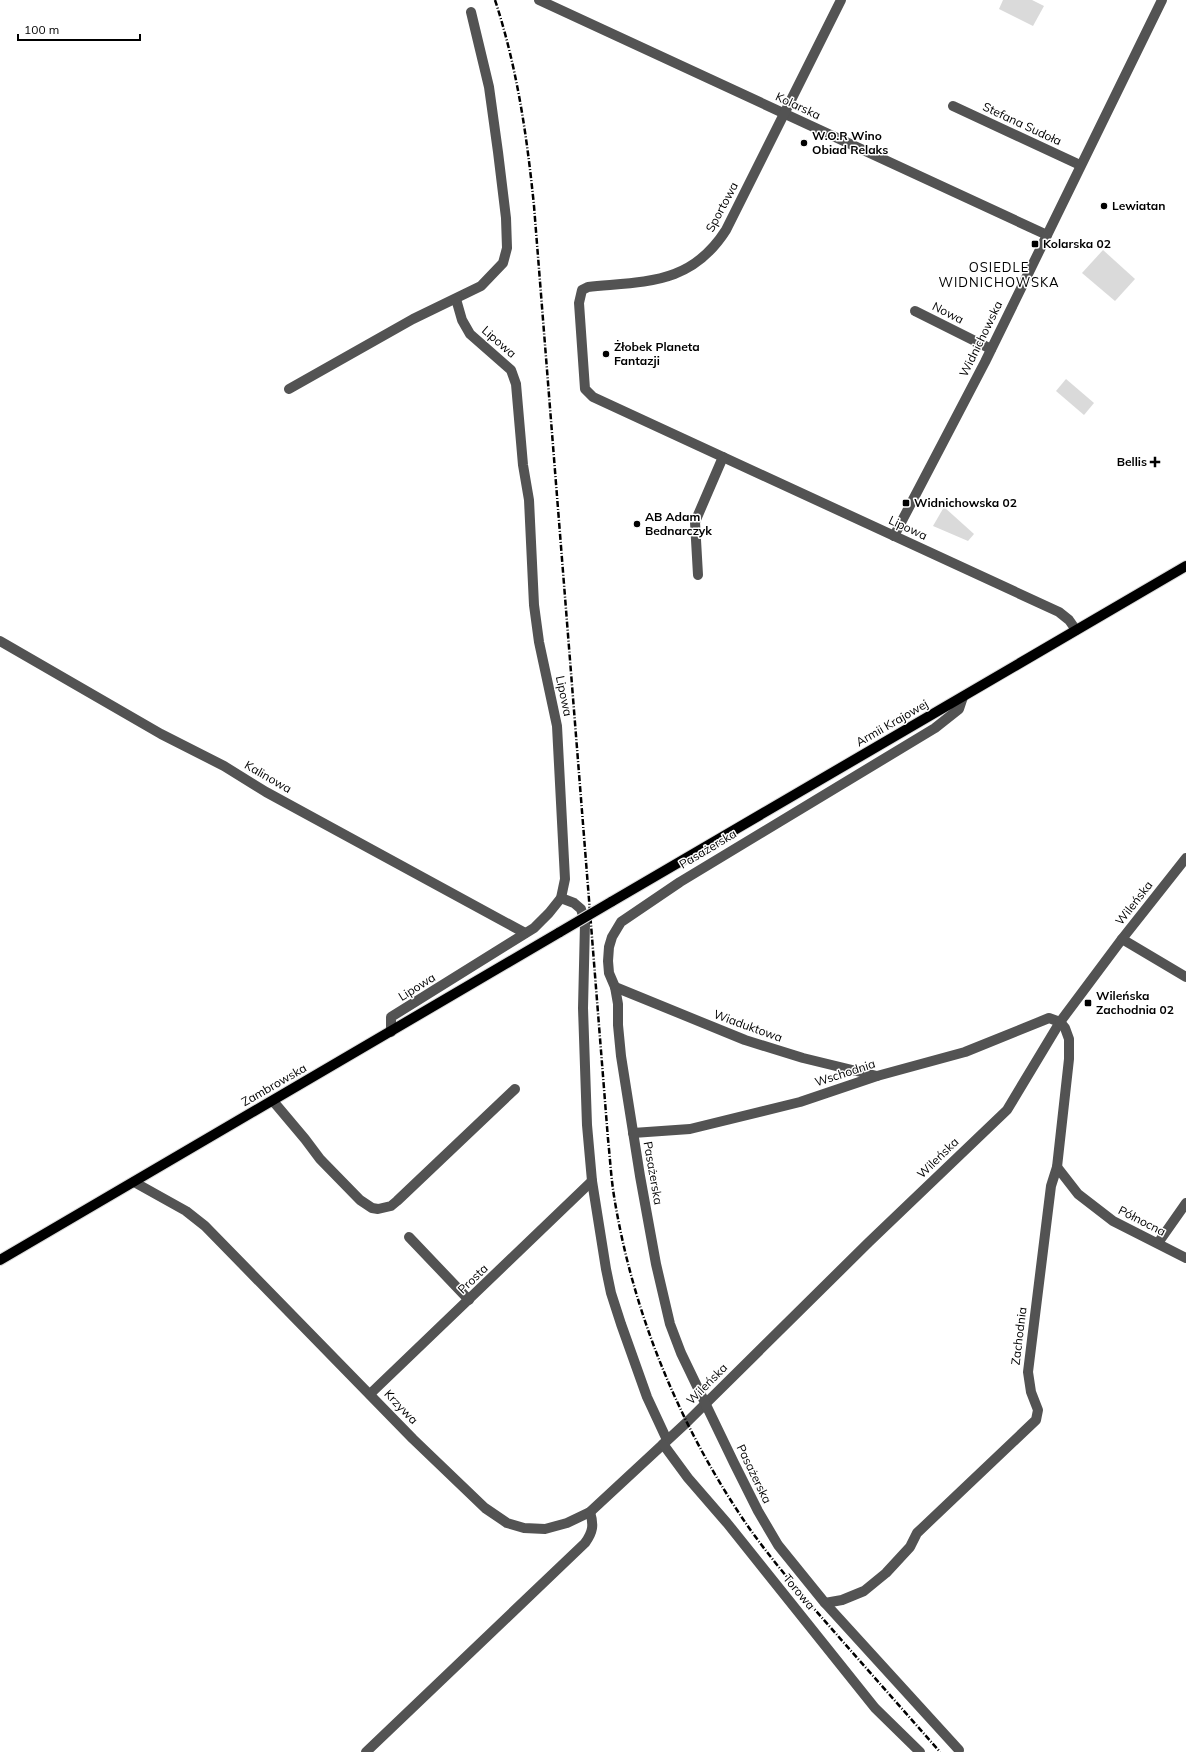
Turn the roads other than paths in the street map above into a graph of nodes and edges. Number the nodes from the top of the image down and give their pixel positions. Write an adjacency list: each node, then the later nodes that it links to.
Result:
1 (539, 0): 6 (street, Kolarska)
2 (841, 0): 6 (street, Sportowa)
3 (1162, 0): 7 (street, Widnichowska)
4 (471, 12): 9 (street)
5 (953, 106): 7 (street, Stefana Sudoła)
6 (783, 114): 8 (street, Kolarska); 13 (street, Sportowa)
7 (1080, 165): 8 (street, Widnichowska)
8 (1047, 235): 11 (street, Widnichowska)
9 (456, 299): 12 (street); 22 (street, Lipowa)
10 (915, 311): 11 (street, Nowa)
11 (991, 349): 15 (street, Widnichowska)
12 (289, 389)
13 (588, 393): 14 (street, Lipowa)
14 (723, 457): 15 (street, Lipowa); 17 (street)
15 (894, 536): 18 (street, Lipowa)
16 (1186, 566): 18 (main road, Armii Krajowej)
17 (698, 575)
18 (1076, 630): 20 (main road, Armii Krajowej)
19 (0, 641): 24 (street, Kalinowa)
20 (963, 697): 23 (main road, Armii Krajowej, bridge); 27 (street, Pasażerska)
21 (1186, 858): 25 (street, Wileńska)
22 (561, 898): 24 (street, Lipowa); 35 (street, Torowa)
23 (560, 932): 29 (main road, Zambrowska)
24 (525, 933): 29 (street, Lipowa)
25 (1122, 939): 26 (street); 28 (street, Wileńska)
26 (1186, 977)
27 (615, 988): 30 (street, Wiaduktowa); 33 (street, Pasażerska)
28 (1060, 1022): 30 (street, Wschodnia); 34 (street, Zachodnia); 44 (street, Wileńska)
29 (391, 1032): 32 (main road, Zambrowska)
30 (877, 1076): 33 (street, Wschodnia)
31 (515, 1089): 32 (street)
32 (273, 1101): 36 (main road, Zambrowska)
33 (633, 1133): 44 (street, Pasażerska)
34 (1057, 1167): 39 (street, Północna); 47 (street, Zachodnia)
35 (592, 1181): 42 (street, Prosta); 45 (street, Torowa)
36 (134, 1182): 41 (main road, Zambrowska); 43 (street, Krzywa)
37 (1186, 1203): 39 (street)
38 (409, 1237): 42 (street)
39 (1158, 1243): 40 (street, Północna)
40 (1186, 1258)
41 (0, 1260)
42 (469, 1300): 43 (street, Prosta)
43 (370, 1394): 46 (street, Krzywa)
44 (706, 1403): 45 (street, Wileńska); 47 (street, Pasażerska)
45 (665, 1442): 46 (street, Krzywa); 50 (street, Torowa)
46 (590, 1512): 49 (street)
47 (825, 1603): 48 (street, Pasażerska)
48 (959, 1750)
49 (366, 1752)
50 (920, 1752)

